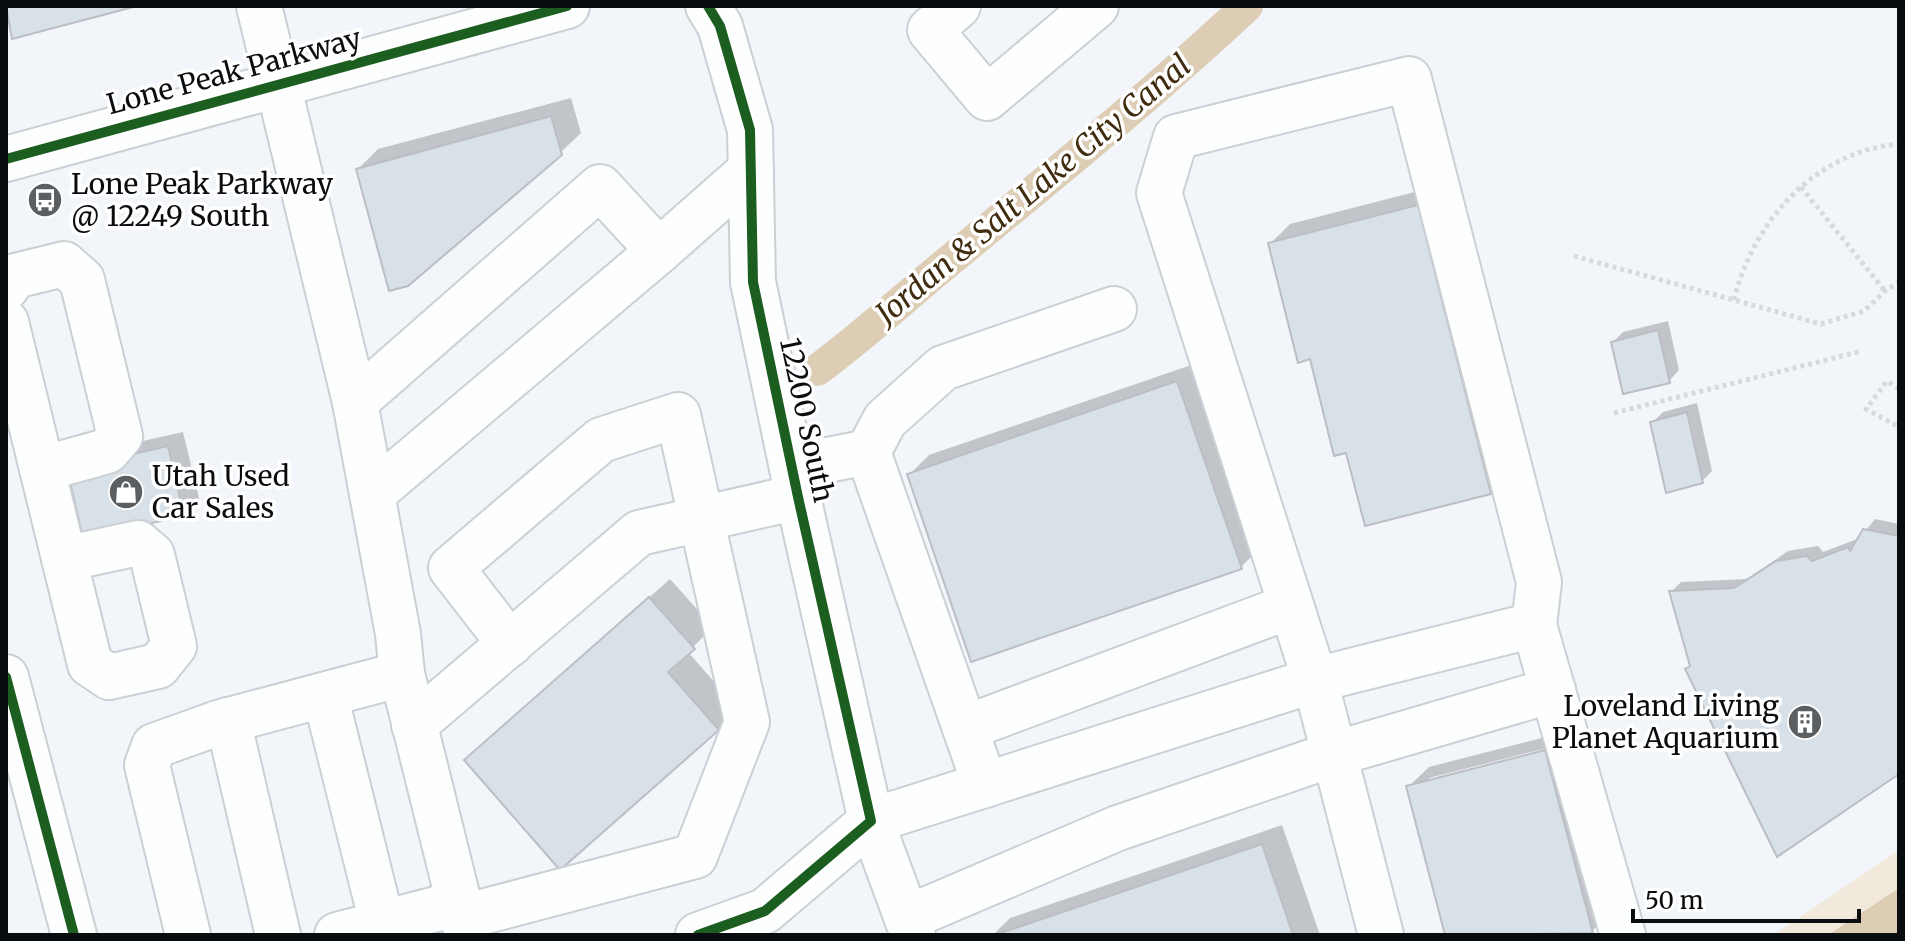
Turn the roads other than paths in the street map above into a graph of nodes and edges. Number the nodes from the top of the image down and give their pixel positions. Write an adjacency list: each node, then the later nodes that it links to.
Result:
1 (259, 6): 6 (street)
2 (567, 6): 6 (street, Lone Peak Parkway)
3 (958, 6): 4 (street)
4 (1096, 6)
5 (716, 13): 8 (street, 12200 South)
6 (279, 83): 7 (street, Lone Peak Parkway); 13 (street)
7 (6, 159)
8 (751, 170): 9 (street); 16 (street, 12200 South)
9 (659, 251): 13 (street); 17 (street)
10 (6, 288): 15 (street)
11 (1114, 309): 14 (street)
12 (6, 322): 15 (street)
13 (355, 402): 17 (street)
14 (868, 452): 16 (street); 30 (street)
15 (28, 456): 19 (street)
16 (795, 482): 18 (street); 34 (street, 12200 South)
17 (372, 494): 23 (street)
18 (700, 519): 22 (street); 22 (street); 35 (street)
19 (64, 559)
20 (1291, 606): 21 (street); 25 (street); 30 (street)
21 (1534, 625): 25 (street); 26 (street)
22 (510, 644): 29 (street)
23 (402, 674): 27 (street); 29 (street)
24 (6, 677): 31 (street)
25 (1315, 680): 32 (street); 33 (street)
26 (1553, 690): 32 (street); 44 (street)
27 (325, 695): 28 (street); 36 (street)
28 (228, 720): 39 (street); 40 (street)
29 (414, 725): 35 (street)
30 (965, 728): 33 (street)
31 (13, 733): 38 (street)
32 (1334, 754): 37 (street); 43 (street)
33 (985, 785): 34 (street)
34 (871, 821): 37 (street, 12200 South); 42 (street)
35 (463, 919): 36 (street)
36 (382, 923): 41 (street)
37 (910, 927)
38 (74, 935)
39 (188, 935)
40 (278, 935)
41 (337, 935)
42 (698, 935)
43 (1381, 935)
44 (1623, 935)

